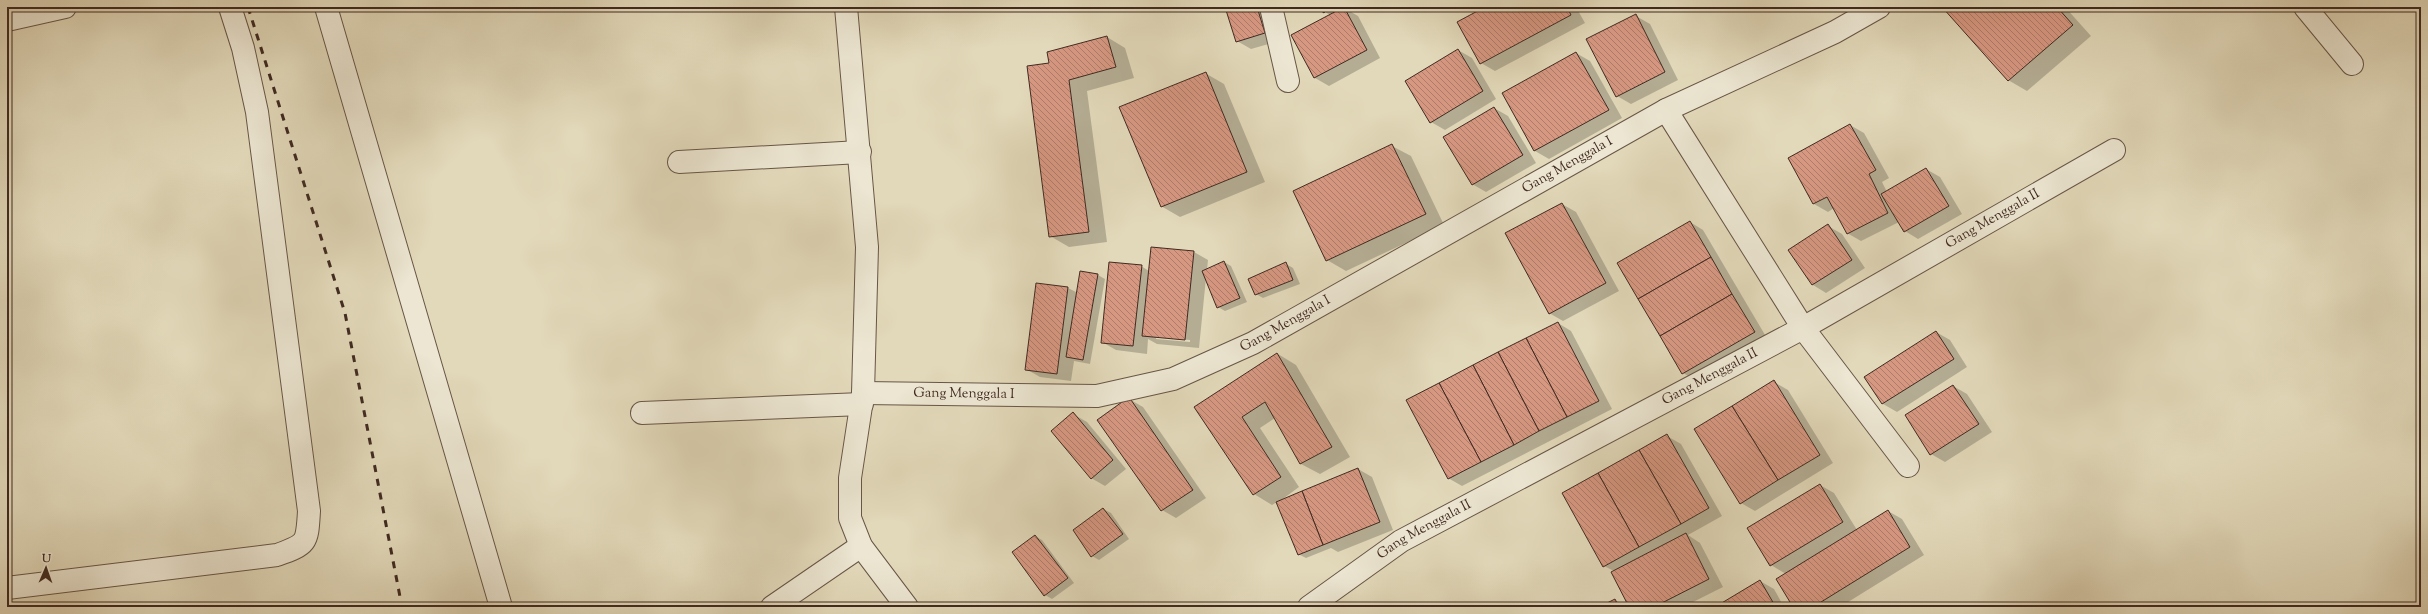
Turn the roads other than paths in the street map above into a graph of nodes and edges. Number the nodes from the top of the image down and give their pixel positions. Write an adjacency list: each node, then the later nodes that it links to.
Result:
1 (65, 7): 8 (street)
2 (230, 7): 20 (street)
3 (326, 7): 21 (street)
4 (846, 7): 13 (street)
5 (1271, 7): 10 (street)
6 (1878, 7): 11 (street, Gang Menggala I)
7 (2305, 7): 9 (street)
8 (7, 20)
9 (2352, 64)
10 (1288, 81)
11 (1666, 110): 15 (street); 16 (street, Gang Menggala I)
12 (2114, 150): 15 (street, Gang Menggala II)
13 (860, 152): 14 (street); 16 (street)
14 (680, 162)
15 (1803, 328): 18 (street); 24 (street, Gang Menggala II)
16 (863, 398): 17 (street, Gang Menggala I); 19 (street)
17 (642, 413)
18 (1908, 466)
19 (861, 546): 22 (street); 23 (street)
20 (7, 588)
21 (501, 607)
22 (772, 607)
23 (907, 607)
24 (1309, 607)

